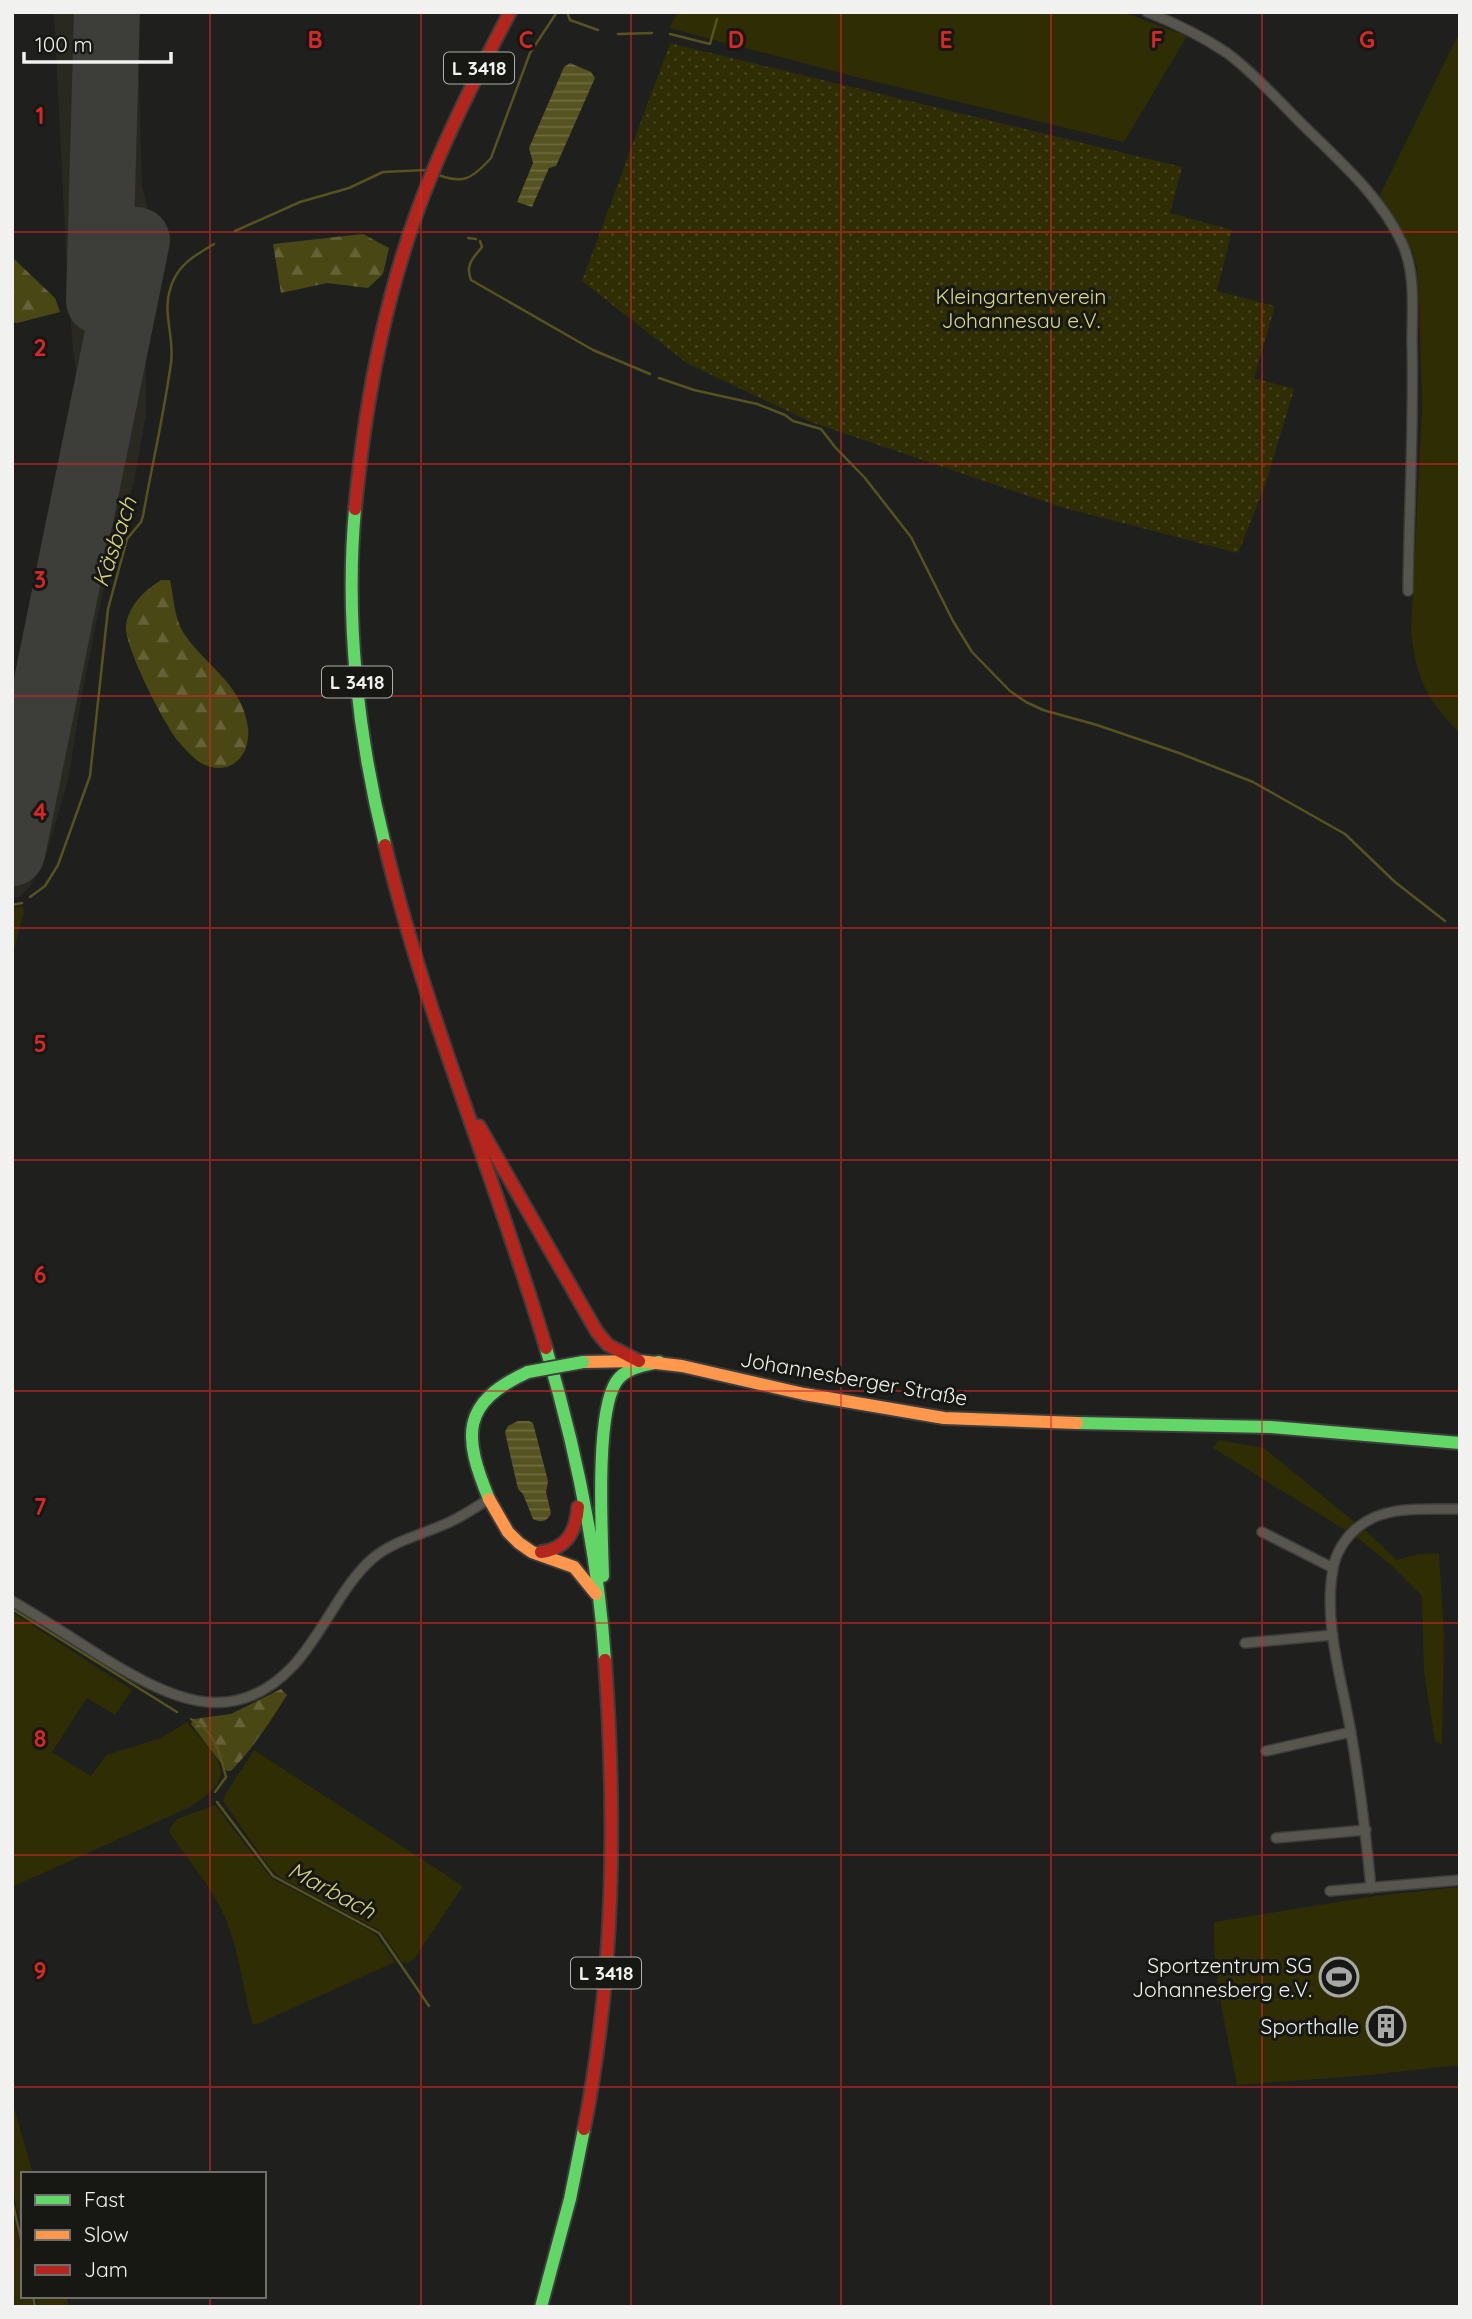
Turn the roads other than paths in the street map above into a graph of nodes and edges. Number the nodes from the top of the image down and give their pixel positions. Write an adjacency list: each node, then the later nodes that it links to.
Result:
1 (510, 12): 4 (main road, L 3418)
2 (1147, 12): 3 (street)
3 (1408, 591)
4 (457, 1078): 5 (main road); 8 (main road, L 3418)
5 (639, 1361): 6 (main road, Johannesberger Straße); 9 (main road, Johannesberger Straße, bridge)
6 (659, 1362): 7 (main road, Johannesberger Straße); 16 (main road)
7 (1460, 1443)
8 (579, 1480): 12 (main road); 14 (main road, L 3418)
9 (489, 1499): 12 (main road, Johannesberger Straße); 15 (street)
10 (1460, 1509): 13 (street)
11 (1262, 1532): 13 (street)
12 (532, 1552): 14 (main road)
13 (1333, 1568): 17 (street)
14 (598, 1597): 16 (main road, L 3418)
15 (12, 1601)
16 (603, 1634): 26 (main road, L 3418)
17 (1333, 1635): 18 (street); 19 (street)
18 (1245, 1643)
19 (1351, 1732): 20 (street); 21 (street)
20 (1266, 1751)
21 (1366, 1829): 22 (street); 24 (street)
22 (1276, 1838)
23 (1460, 1880): 24 (street)
24 (1371, 1888): 25 (street)
25 (1330, 1891)
26 (541, 2307)

